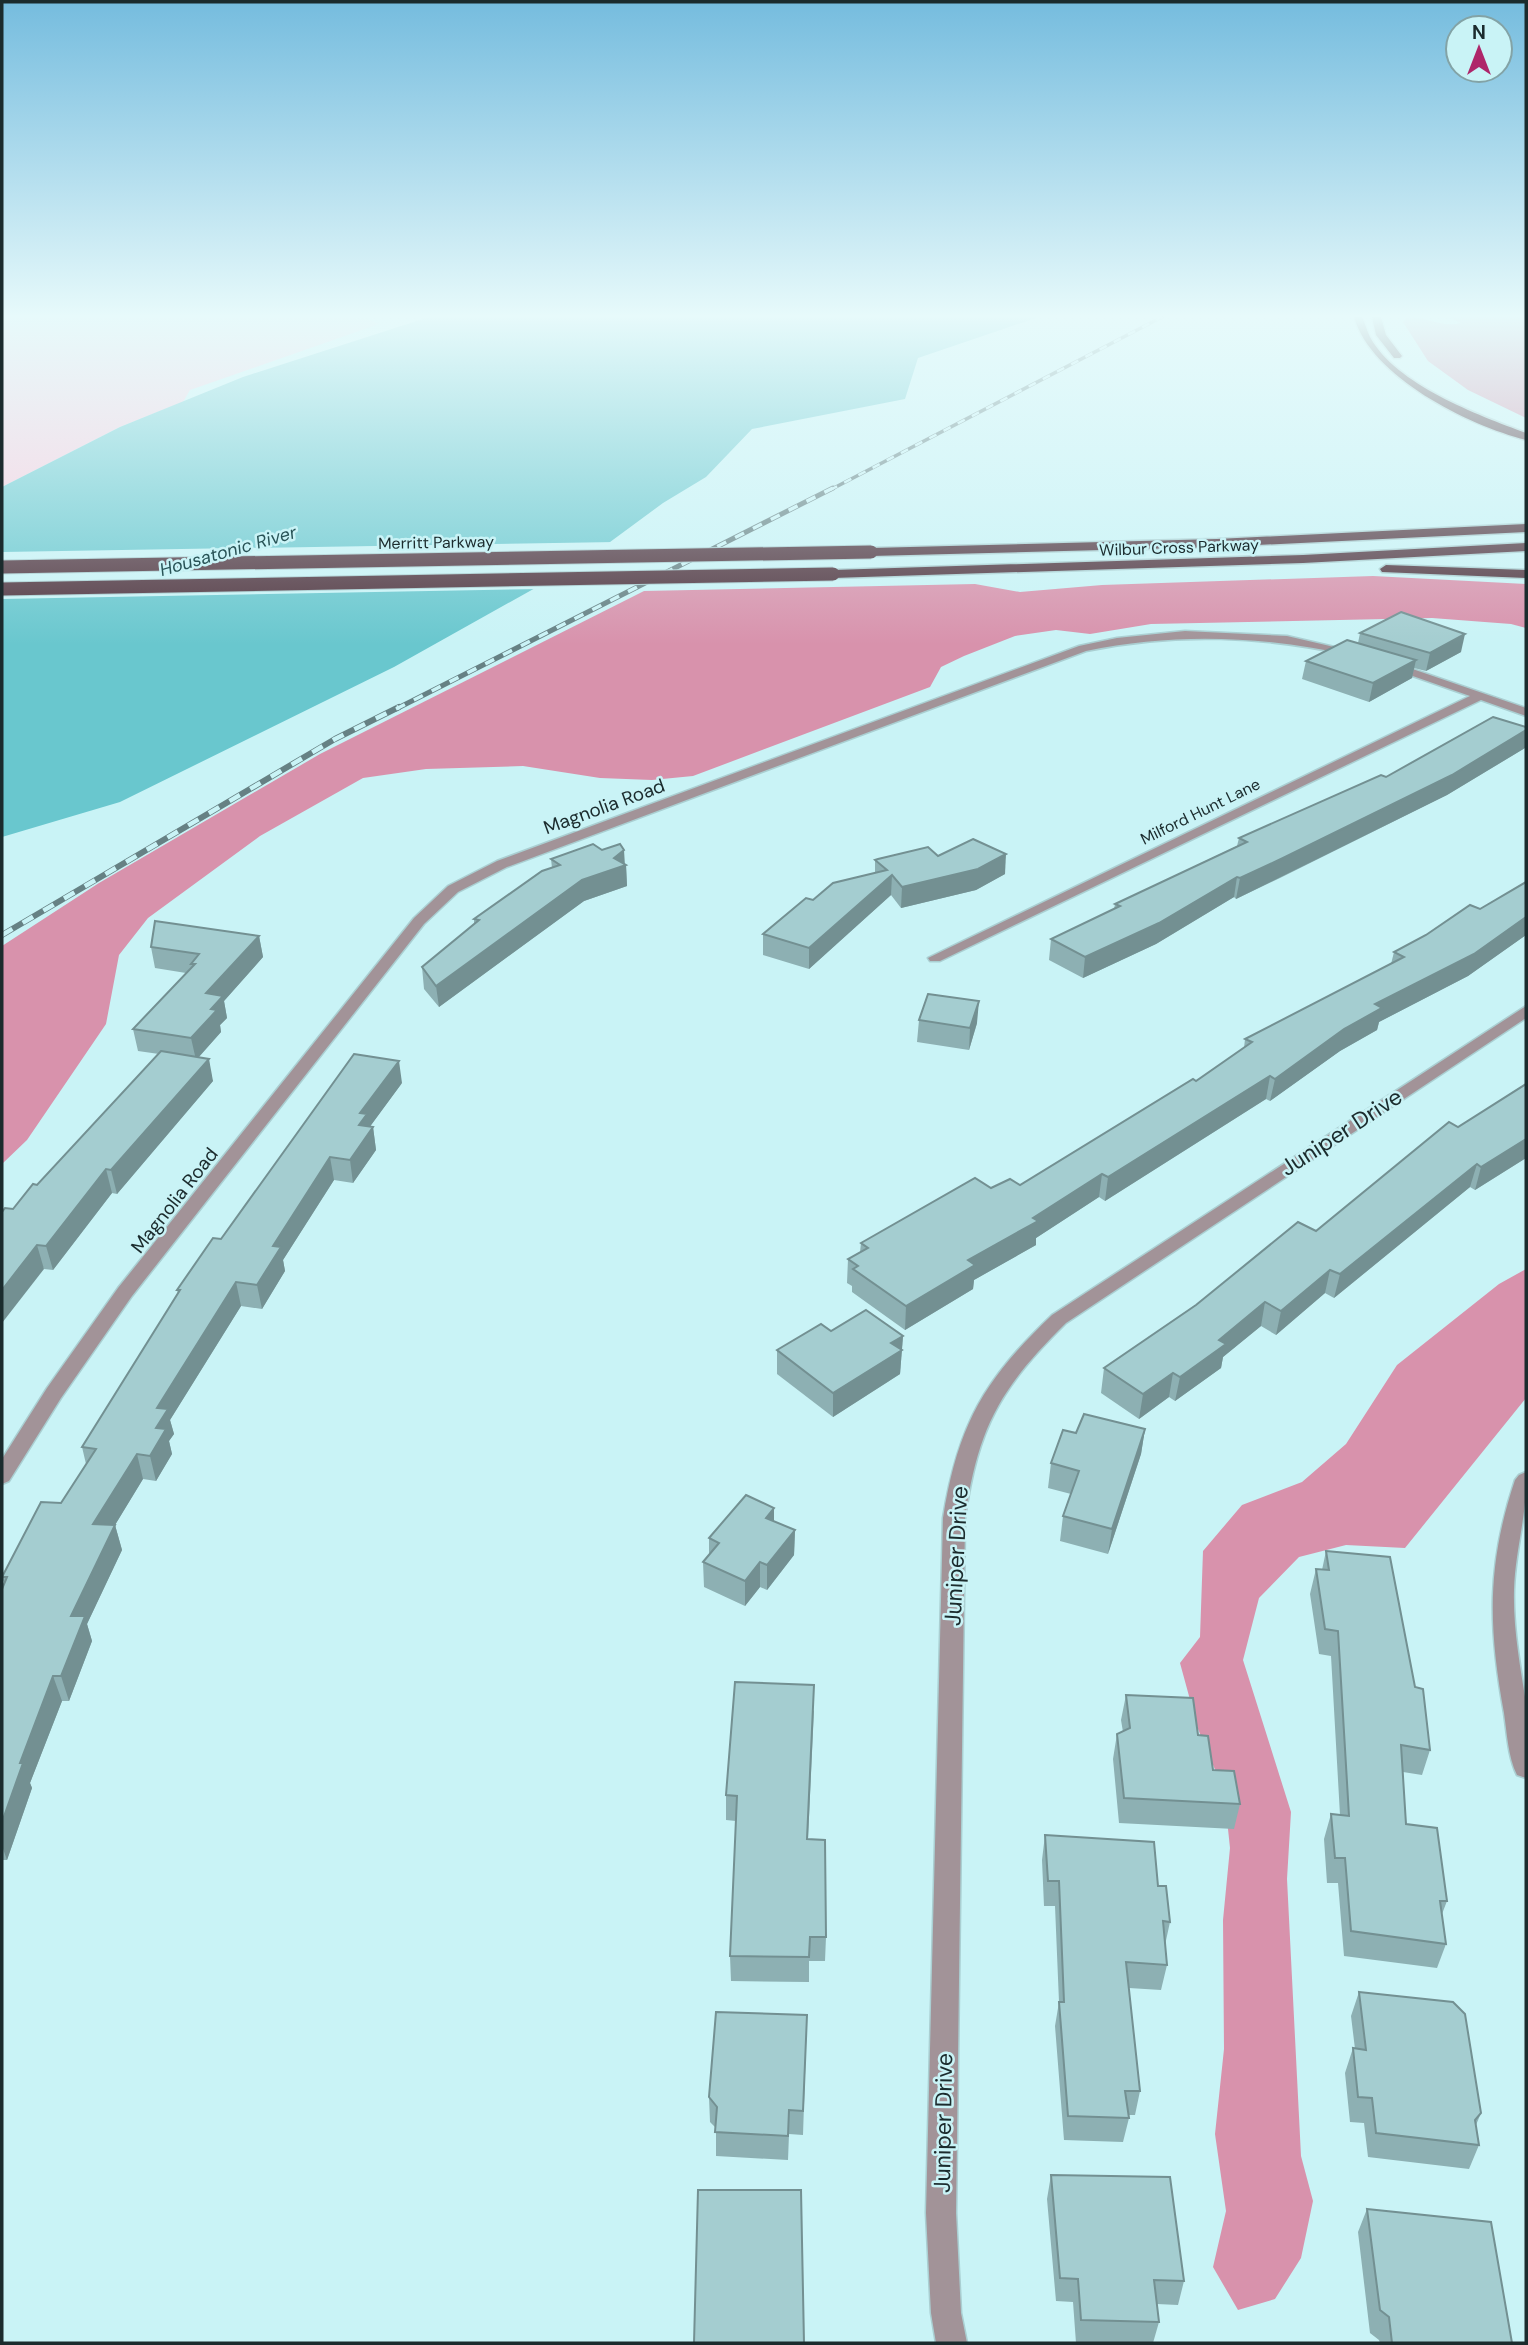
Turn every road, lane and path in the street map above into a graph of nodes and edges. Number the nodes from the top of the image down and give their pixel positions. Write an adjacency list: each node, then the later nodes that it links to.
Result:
1 (1501, 426): 2 (highway)
2 (1526, 437)
3 (1526, 528): 5 (highway, Wilbur Cross Parkway)
4 (1526, 547): 7 (highway, Wilbur Cross Parkway)
5 (870, 552): 6 (highway, Merritt Parkway, bridge)
6 (2, 567)
7 (1009, 570): 8 (highway); 9 (highway, Wilbur Cross Parkway, bridge)
8 (1526, 573)
9 (2, 589)
10 (1480, 696): 11 (street); 12 (street, Milford Hunt Lane); 14 (street, Magnolia Road)
11 (1526, 712)
12 (935, 958)
13 (1526, 1011): 17 (street, Juniper Drive)
14 (2, 1476)
15 (1526, 1480): 16 (street)
16 (1526, 1768)
17 (951, 2343)

